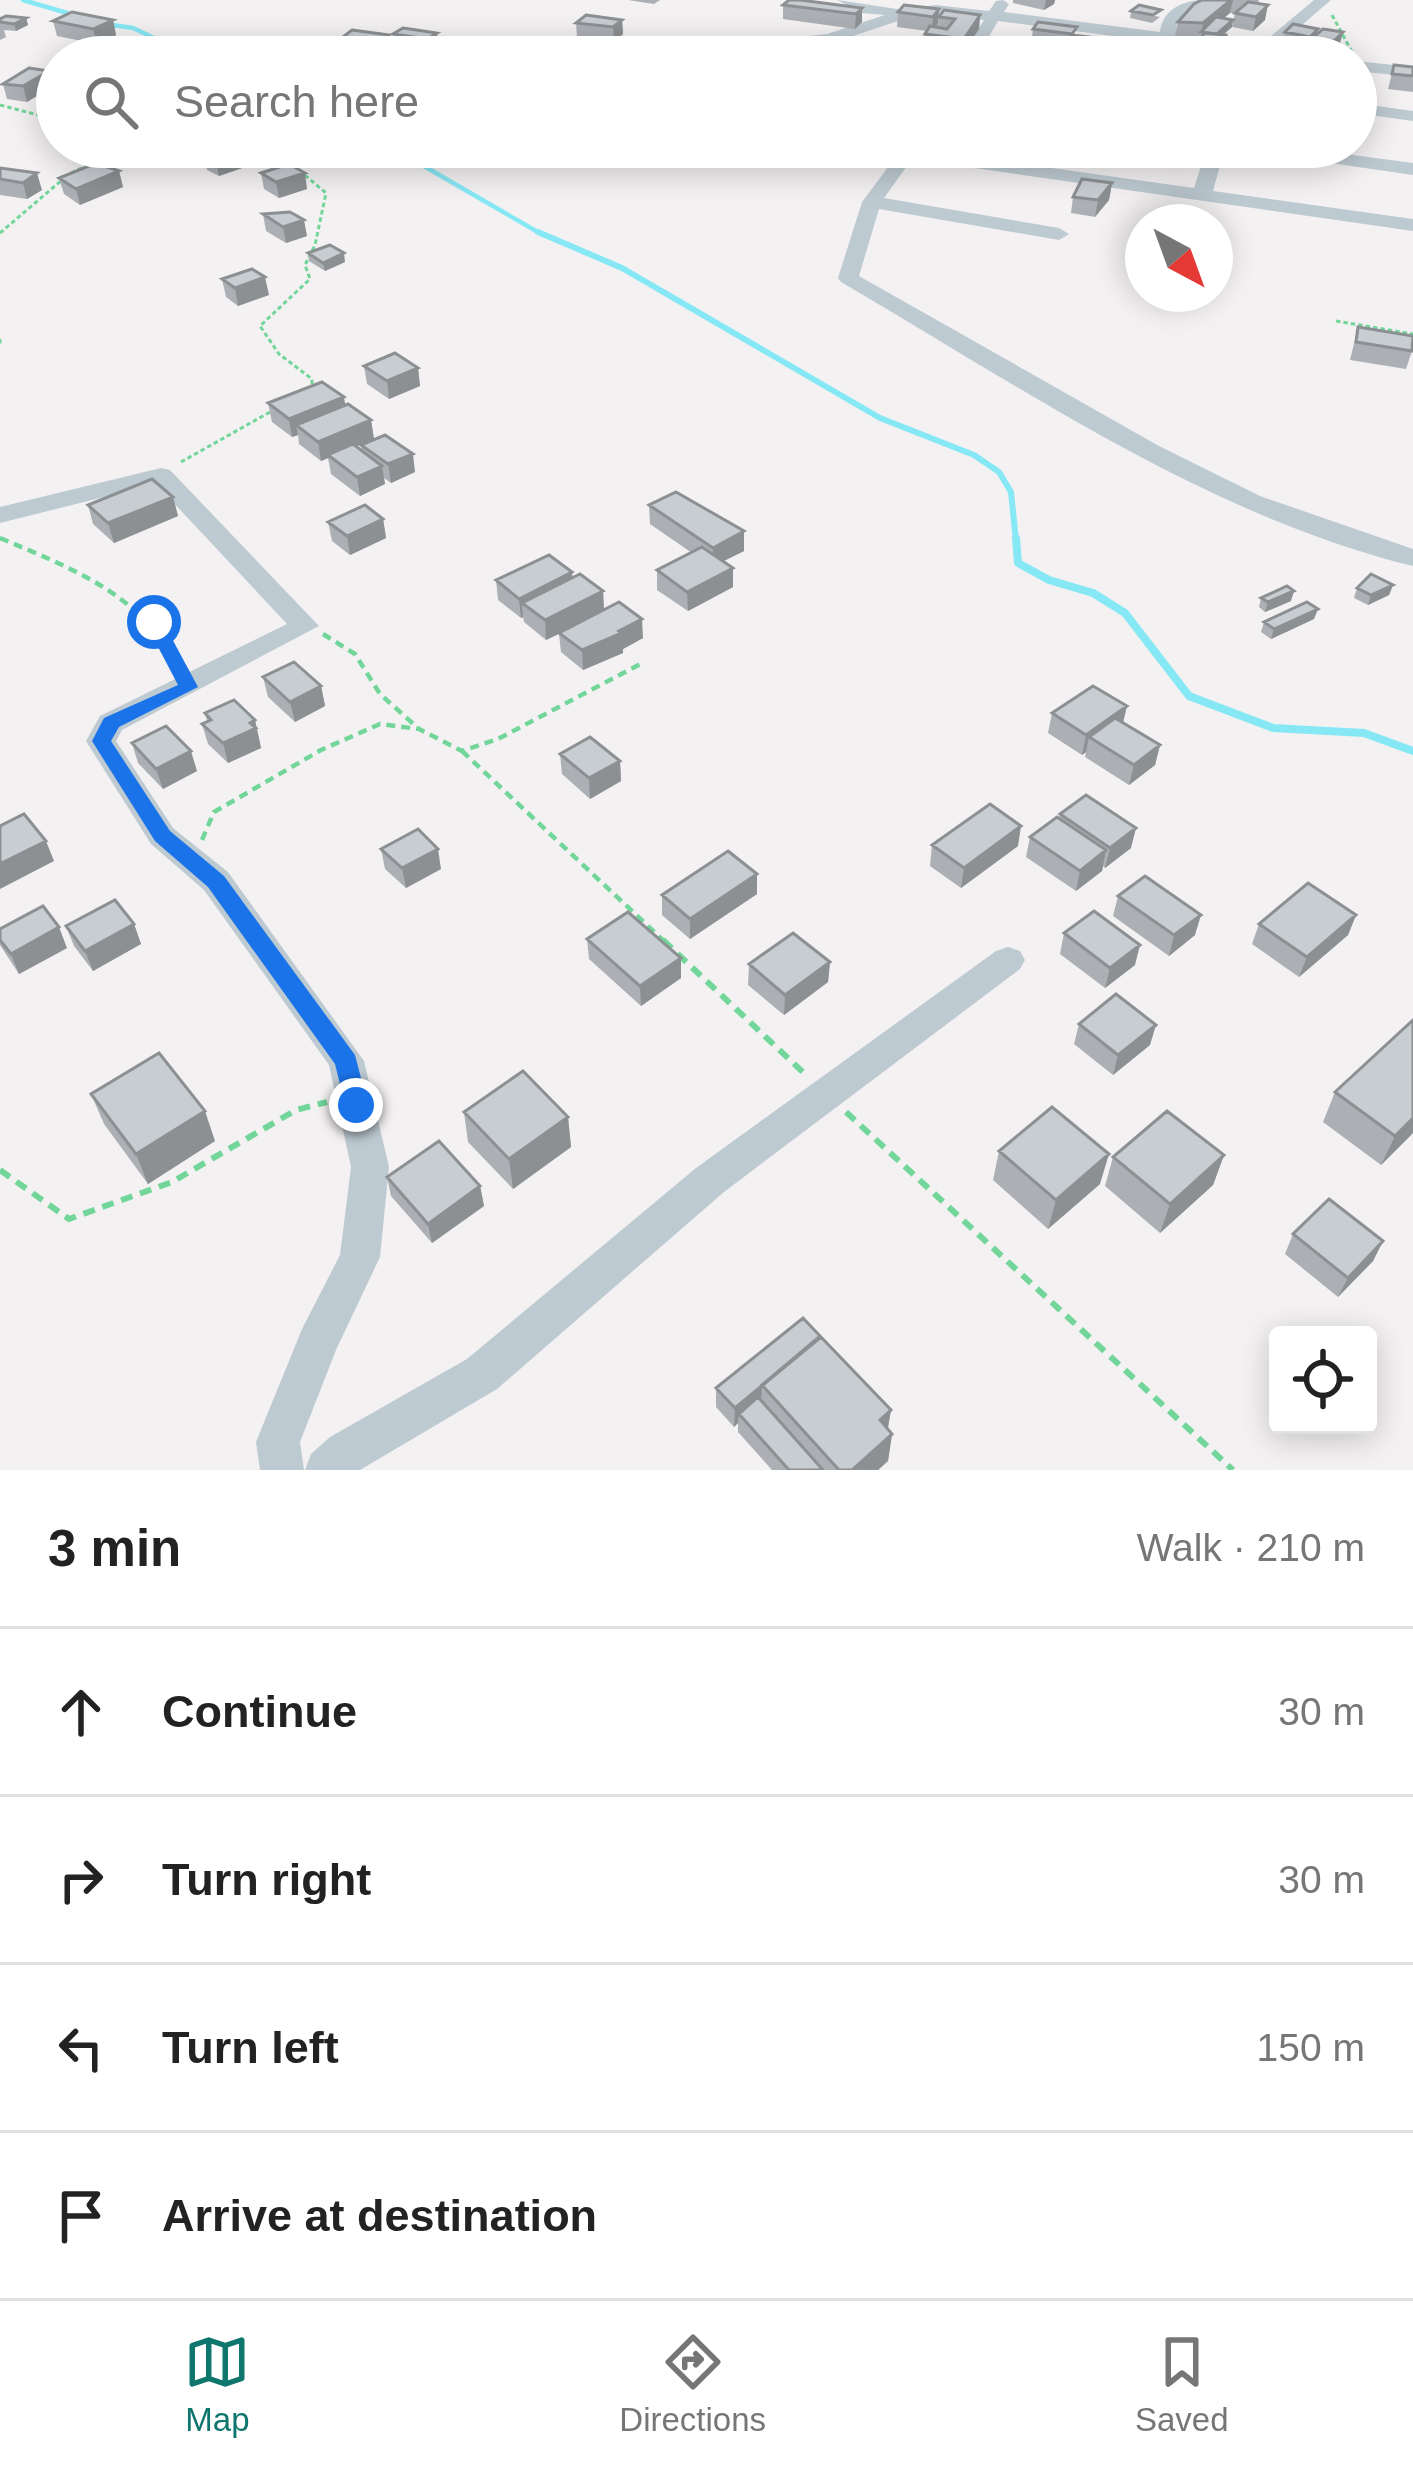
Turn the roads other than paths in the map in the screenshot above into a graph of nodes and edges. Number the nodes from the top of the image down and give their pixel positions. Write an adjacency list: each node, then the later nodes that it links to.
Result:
1 (845, 0): 5 (street)
2 (1006, 0): 6 (street)
3 (1196, 0): 10 (street)
4 (1322, 1): 11 (street)
5 (918, 12): 6 (street); 7 (street)
6 (992, 14): 8 (street); 9 (street)
7 (839, 36)
8 (980, 36)
9 (1157, 36)
10 (1164, 36)
11 (1278, 36)
12 (1377, 68): 13 (street)
13 (1382, 69): 14 (street); 15 (street)
14 (1377, 72)
15 (1413, 72)
16 (1377, 111): 17 (street)
17 (1413, 116)
18 (1377, 164): 22 (street)
19 (897, 168): 24 (street)
20 (1025, 168): 23 (street)
21 (1208, 168): 23 (street)
22 (1413, 169)
23 (1203, 196): 25 (street)
24 (872, 202): 26 (street); 28 (street)
25 (1413, 225)
26 (1059, 235)
27 (0, 514): 30 (street)
28 (1413, 558)
29 (1008, 960): 31 (street)
30 (282, 1470)
31 (327, 1470)

